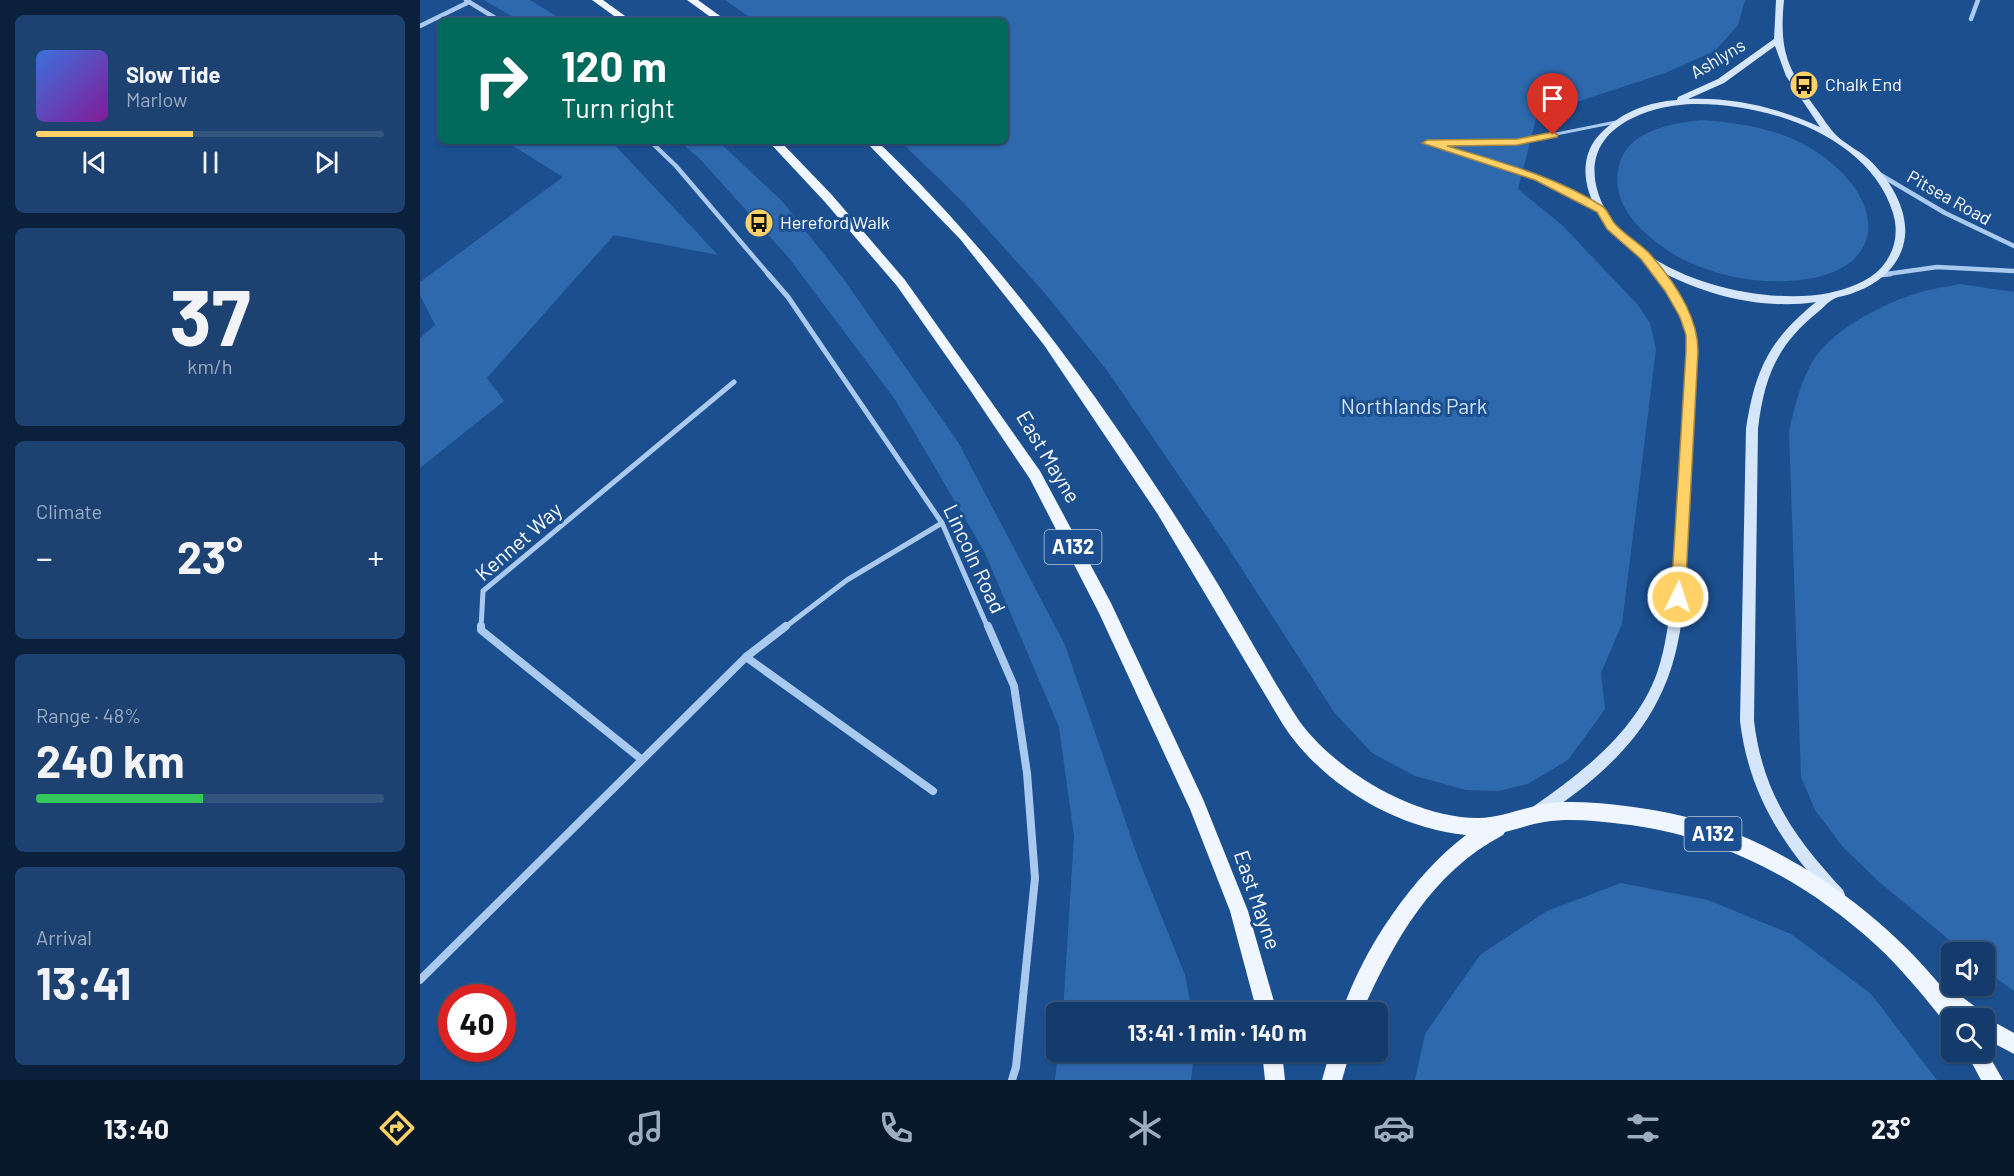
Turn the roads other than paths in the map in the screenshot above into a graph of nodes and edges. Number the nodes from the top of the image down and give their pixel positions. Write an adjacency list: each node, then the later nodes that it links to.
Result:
1 (597, 0): 7 (main road)
2 (692, 0): 8 (main road)
3 (1780, 0): 11 (street, Ashlyns)
4 (1978, 0): 9 (street)
5 (467, 1): 6 (street); 10 (street)
6 (495, 18)
7 (623, 18)
8 (718, 18)
9 (1971, 19)
10 (420, 26)
11 (1778, 40): 12 (street, Ashlyns); 14 (street, Ashlyns)
12 (1672, 103): 13 (street); 14 (street)
13 (1616, 122): 19 (street); 19 (lane)
14 (1835, 139): 18 (street)
15 (653, 144): 26 (street, Lincoln Road)
16 (777, 144): 34 (main road, East Mayne / A132)
17 (874, 144): 30 (main road, A132)
18 (1874, 170): 20 (street, Pitsea Road); 23 (street)
19 (1601, 209): 21 (street)
20 (2014, 246)
21 (1645, 256): 24 (street); 30 (street)
22 (2014, 271): 23 (street)
23 (1880, 275): 24 (street)
24 (1829, 297): 31 (street)
25 (734, 382): 28 (street, Kennet Way)
26 (942, 523): 27 (street); 43 (street, Lincoln Road)
27 (746, 657): 28 (street); 29 (street)
28 (641, 759): 32 (street)
29 (933, 791)
30 (1533, 815): 31 (main road, A132); 35 (main road, A132)
31 (1870, 927): 33 (main road, A132)
32 (420, 980)
33 (1929, 984): 36 (main road, A132); 37 (main road, A132)
34 (1265, 1002)
35 (1356, 1002)
36 (1947, 1008)
37 (1961, 1008)
38 (1995, 1033): 39 (main road)
39 (2014, 1044)
40 (1273, 1062): 44 (main road)
41 (1337, 1062): 45 (main road)
42 (1982, 1062): 46 (main road)
43 (1012, 1080)
44 (1275, 1080)
45 (1332, 1080)
46 (1993, 1080)

